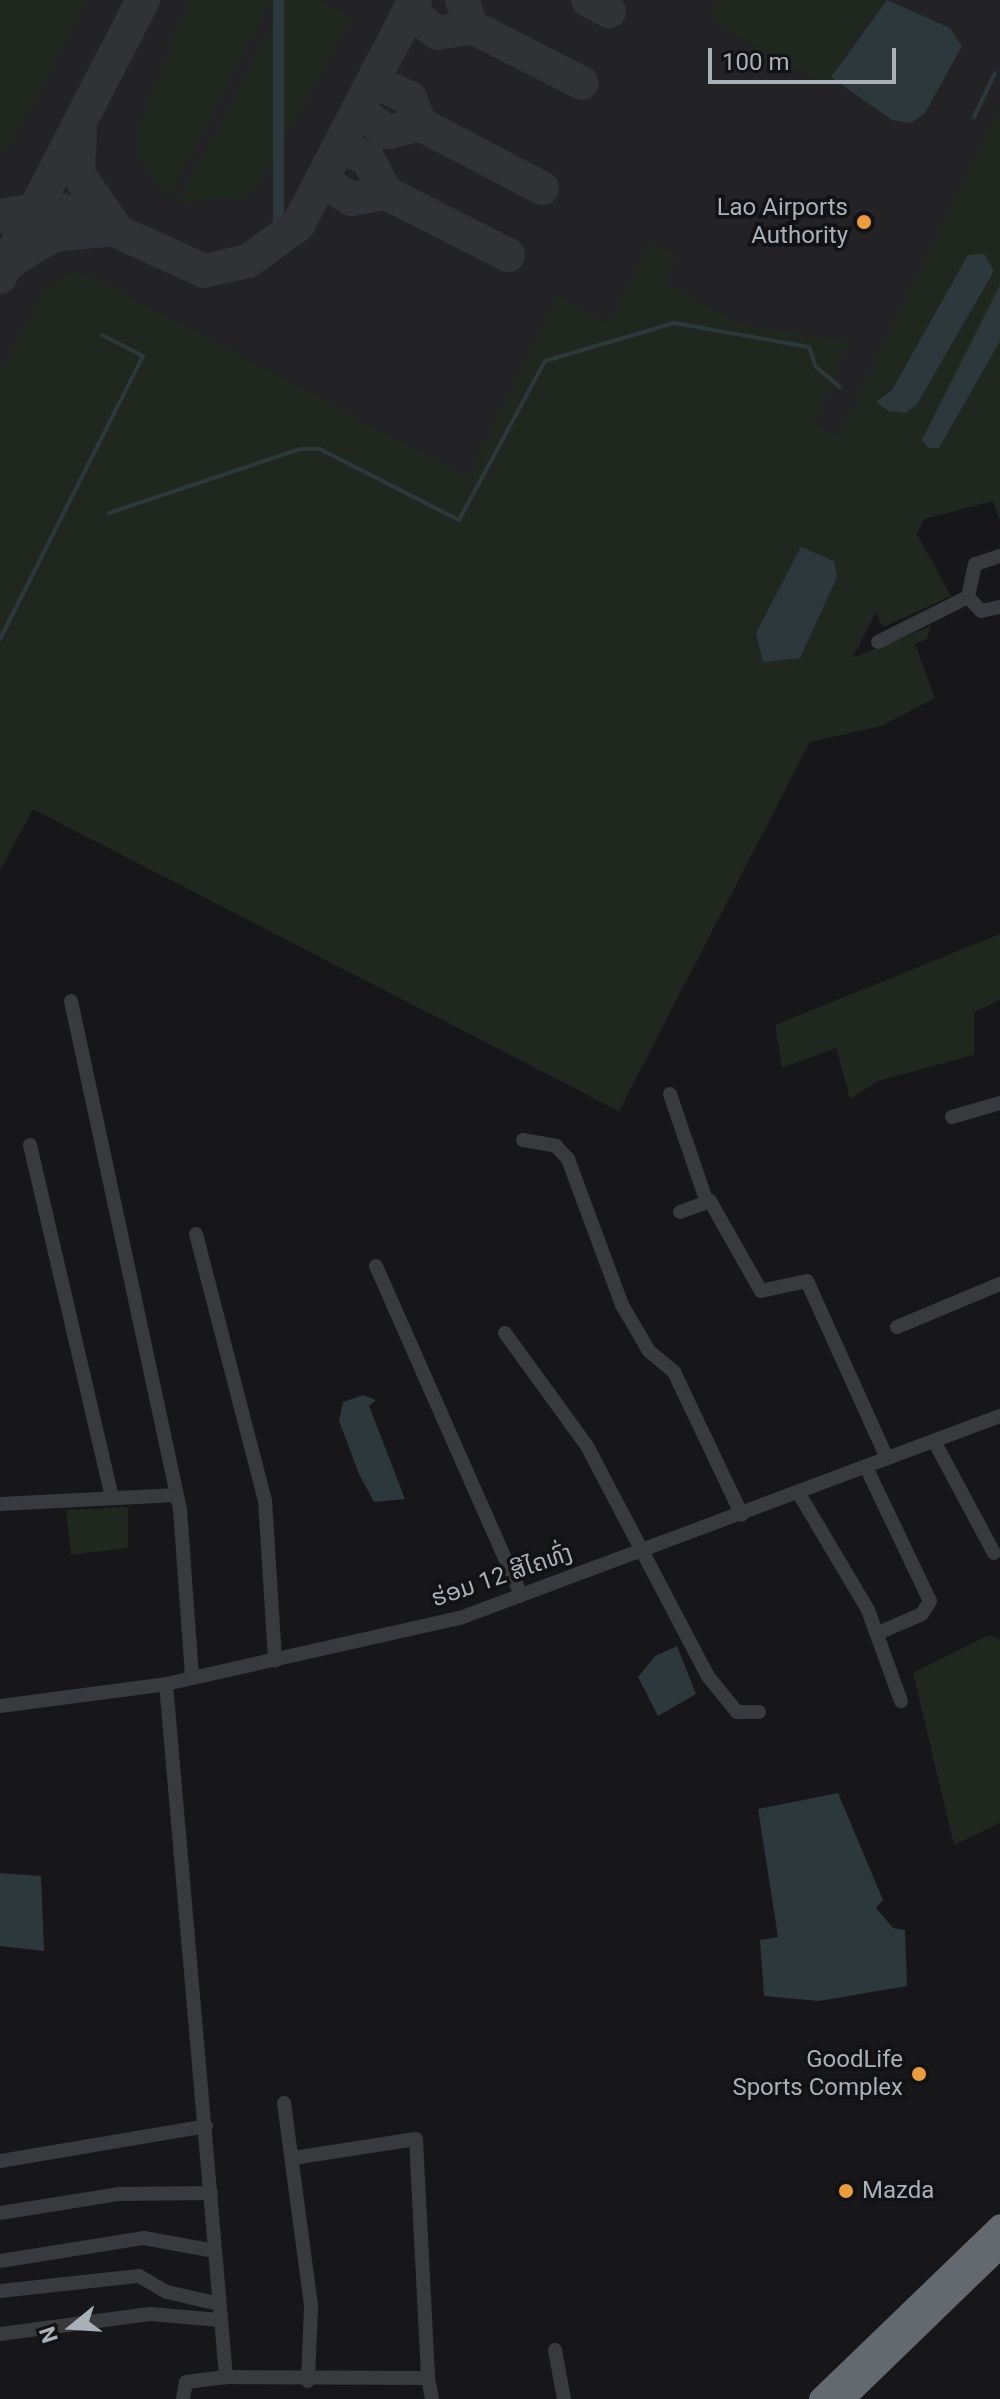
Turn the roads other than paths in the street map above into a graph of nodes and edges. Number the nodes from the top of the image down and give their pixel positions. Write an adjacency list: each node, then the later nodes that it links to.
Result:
1 (1000, 556): 2 (street)
2 (968, 597): 3 (street); 4 (street)
3 (1000, 607)
4 (878, 642)
5 (71, 1001): 23 (street)
6 (670, 1094): 11 (street)
7 (1000, 1103): 8 (street)
8 (952, 1117)
9 (523, 1140): 26 (street)
10 (30, 1145): 24 (street)
11 (706, 1200): 12 (street); 20 (street)
12 (680, 1212)
13 (196, 1234): 31 (street)
14 (376, 1266): 29 (street)
15 (1000, 1284): 16 (street)
16 (897, 1327)
17 (505, 1333): 27 (street)
18 (1000, 1416): 19 (street, ຮ່ອມ 12 ສີໄຄທົ່ງ)
19 (934, 1441): 20 (street, ຮ່ອມ 12 ສີໄຄທົ່ງ); 28 (street)
20 (887, 1458): 21 (street, ຮ່ອມ 12 ສີໄຄທົ່ງ)
21 (866, 1467): 22 (street, ຮ່ອມ 12 ສີໄຄທົ່ງ); 30 (street)
22 (798, 1492): 26 (street, ຮ່ອມ 12 ສີໄຄທົ່ງ); 30 (street)
23 (177, 1495): 24 (street); 32 (street)
24 (112, 1498): 25 (street)
25 (0, 1504)
26 (742, 1515): 27 (street, ຮ່ອມ 12 ສີໄຄທົ່ງ)
27 (637, 1551): 29 (street, ຮ່ອມ 12 ສີໄຄທົ່ງ); 36 (street)
28 (994, 1553)
29 (521, 1595): 31 (street, ຮ່ອມ 12 ສີໄຄທົ່ງ)
30 (878, 1633): 34 (street)
31 (275, 1661): 32 (street, ຮ່ອມ 12 ສີໄຄທົ່ງ)
32 (192, 1676): 33 (street, ຮ່ອມ 12 ສີໄຄທົ່ງ)
33 (166, 1684): 35 (street, ຮ່ອມ 12 ສີໄຄທົ່ງ); 38 (street)
34 (901, 1701)
35 (0, 1706)
36 (759, 1712)
37 (284, 2103): 39 (street)
38 (206, 2126): 40 (street); 41 (street)
39 (293, 2158): 52 (street); 53 (street)
40 (0, 2161)
41 (211, 2193): 42 (street); 45 (street)
42 (0, 2213)
43 (1000, 2225): 57 (highway)
44 (1000, 2248): 58 (highway)
45 (215, 2251): 46 (street); 48 (street)
46 (0, 2261)
47 (0, 2291): 48 (street)
48 (220, 2312): 49 (street); 51 (street)
49 (0, 2334)
50 (555, 2350): 56 (street)
51 (226, 2377): 53 (street); 54 (street)
52 (428, 2378): 53 (street); 55 (street)
53 (308, 2381)
54 (183, 2399)
55 (432, 2399)
56 (564, 2399)
57 (820, 2399)
58 (844, 2399)

